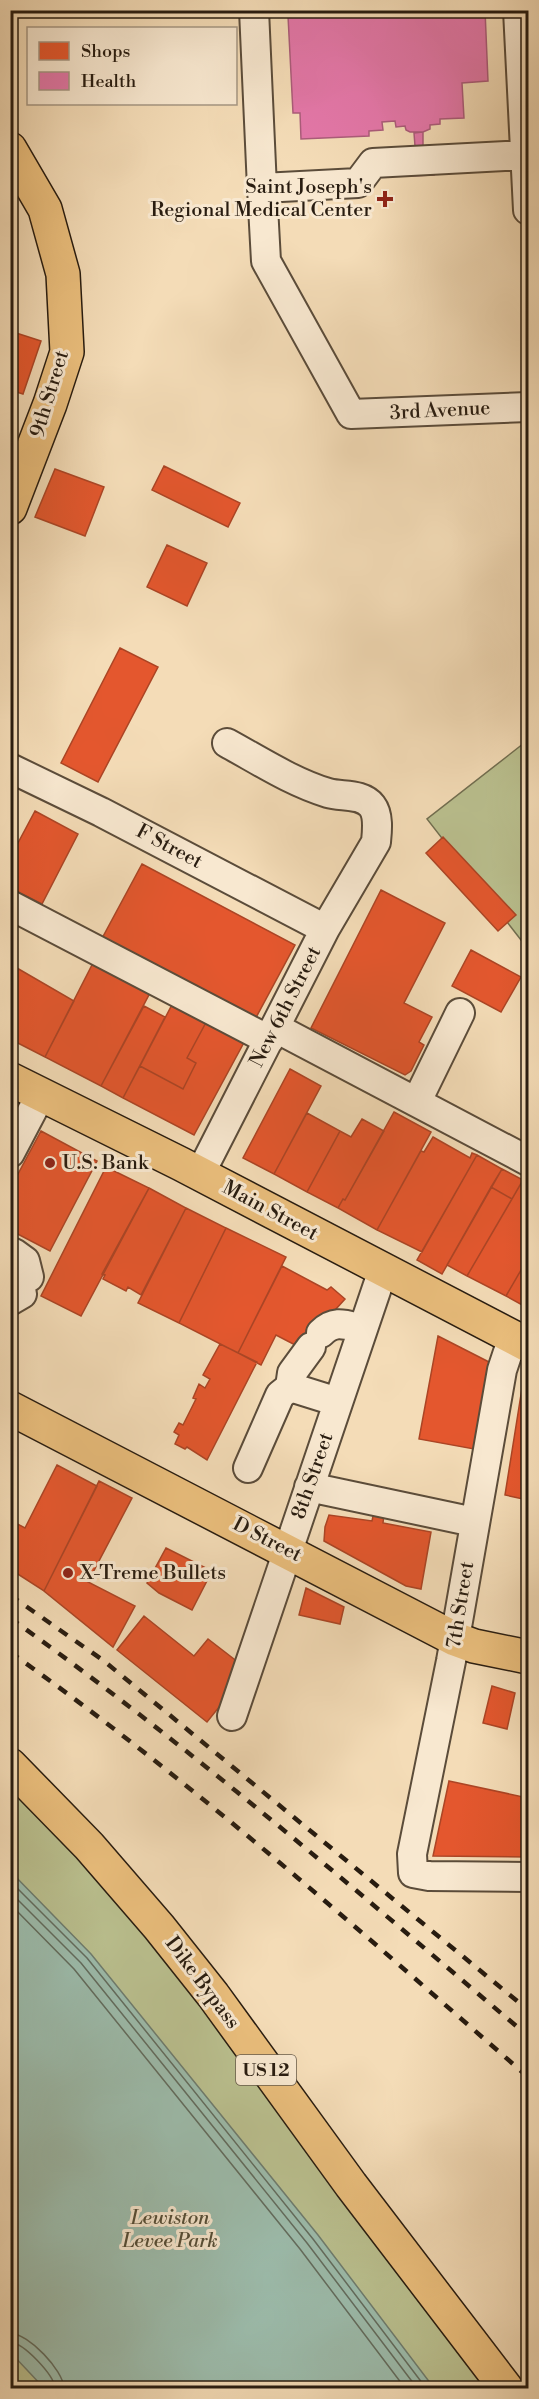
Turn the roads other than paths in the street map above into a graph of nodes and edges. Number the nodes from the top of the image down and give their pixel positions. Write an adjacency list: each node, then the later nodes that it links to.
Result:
1 (254, 10): 5 (street)
2 (518, 10): 4 (street)
3 (10, 149): 8 (main road, 9th Street)
4 (526, 155): 5 (street); 6 (street)
5 (262, 188): 7 (street, 3rd Avenue)
6 (528, 210)
7 (528, 407)
8 (10, 508)
9 (227, 743): 12 (street, New 6th Street)
10 (12, 774): 12 (street, F Street)
11 (10, 905): 14 (street)
12 (325, 929): 14 (street, New 6th Street)
13 (460, 1013): 17 (street)
14 (273, 1034): 17 (street); 20 (street, New 6th Street)
15 (10, 1079): 16 (main road, Main Street)
16 (41, 1094): 18 (street); 20 (main road, Main Street)
17 (417, 1101): 19 (street)
18 (10, 1153)
19 (528, 1161)
20 (200, 1174): 21 (main road, Main Street)
21 (383, 1270): 22 (street, 8th Street); 23 (main road, Main Street)
22 (363, 1329): 24 (street); 25 (street, 8th Street)
23 (520, 1341): 29 (street, 7th Street)
24 (290, 1387): 25 (street); 27 (street)
25 (338, 1402): 28 (street, 8th Street)
26 (10, 1408): 30 (main road, D Street)
27 (248, 1468)
28 (309, 1487): 29 (street); 30 (street, 8th Street)
29 (474, 1522): 31 (street, 7th Street)
30 (288, 1550): 31 (main road, D Street); 33 (street, 8th Street)
31 (455, 1639): 32 (main road, D Street); 35 (street, 7th Street)
32 (528, 1657)
33 (232, 1716)
34 (10, 1765): 36 (main road, Dike Bypass / US 12)
35 (528, 1877)
36 (506, 2388)

